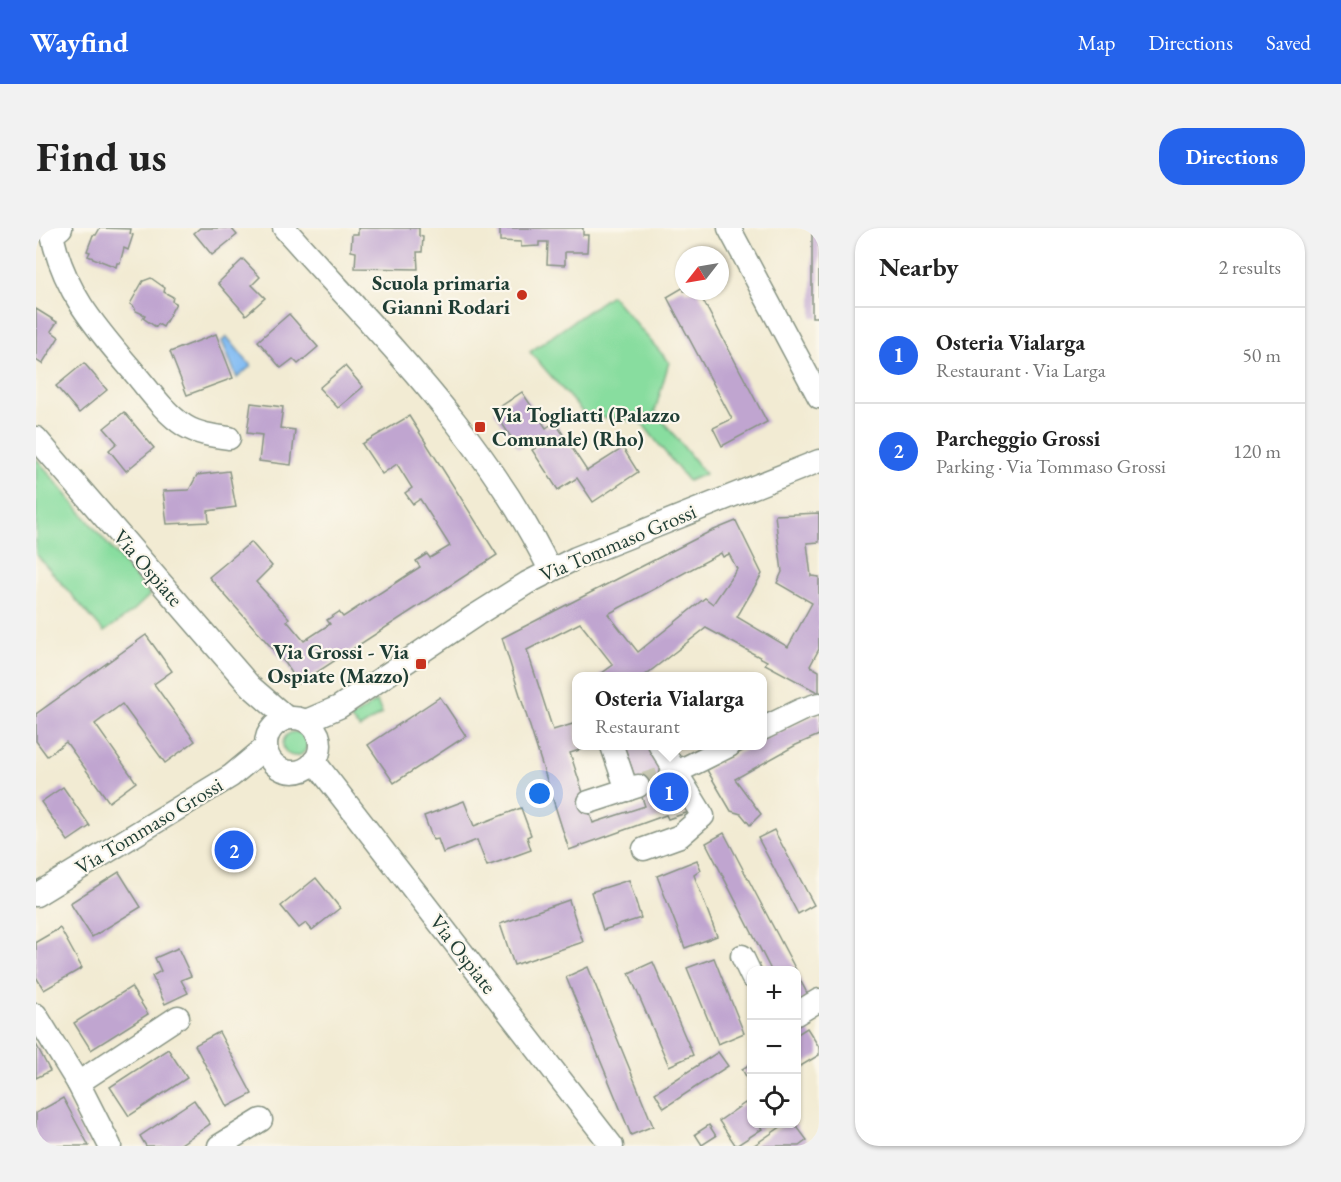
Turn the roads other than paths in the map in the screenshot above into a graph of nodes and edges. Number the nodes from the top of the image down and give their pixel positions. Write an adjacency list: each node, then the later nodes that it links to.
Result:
1 (284, 228): 8 (street)
2 (729, 228): 4 (street)
3 (51, 230): 6 (street)
4 (819, 397)
5 (36, 438): 10 (street, Via Ospiate)
6 (229, 438)
7 (819, 461): 8 (street, Via Tommaso Grossi)
8 (550, 570): 10 (street, Via Tommaso Grossi)
9 (819, 704): 11 (street)
10 (296, 725): 15 (street); 16 (street)
11 (767, 727)
12 (614, 750): 18 (street)
13 (662, 750): 17 (street)
14 (721, 750): 17 (street)
15 (269, 755): 16 (street); 20 (street, Via Tommaso Grossi)
16 (314, 761): 29 (street, Via Ospiate)
17 (674, 775): 19 (street)
18 (589, 802)
19 (644, 849)
20 (36, 895)
21 (819, 1000): 22 (street)
22 (801, 1011)
23 (36, 1015): 25 (street)
24 (178, 1017): 25 (street)
25 (78, 1083): 27 (street)
26 (261, 1120): 28 (street)
27 (110, 1146)
28 (219, 1146)
29 (612, 1146)

